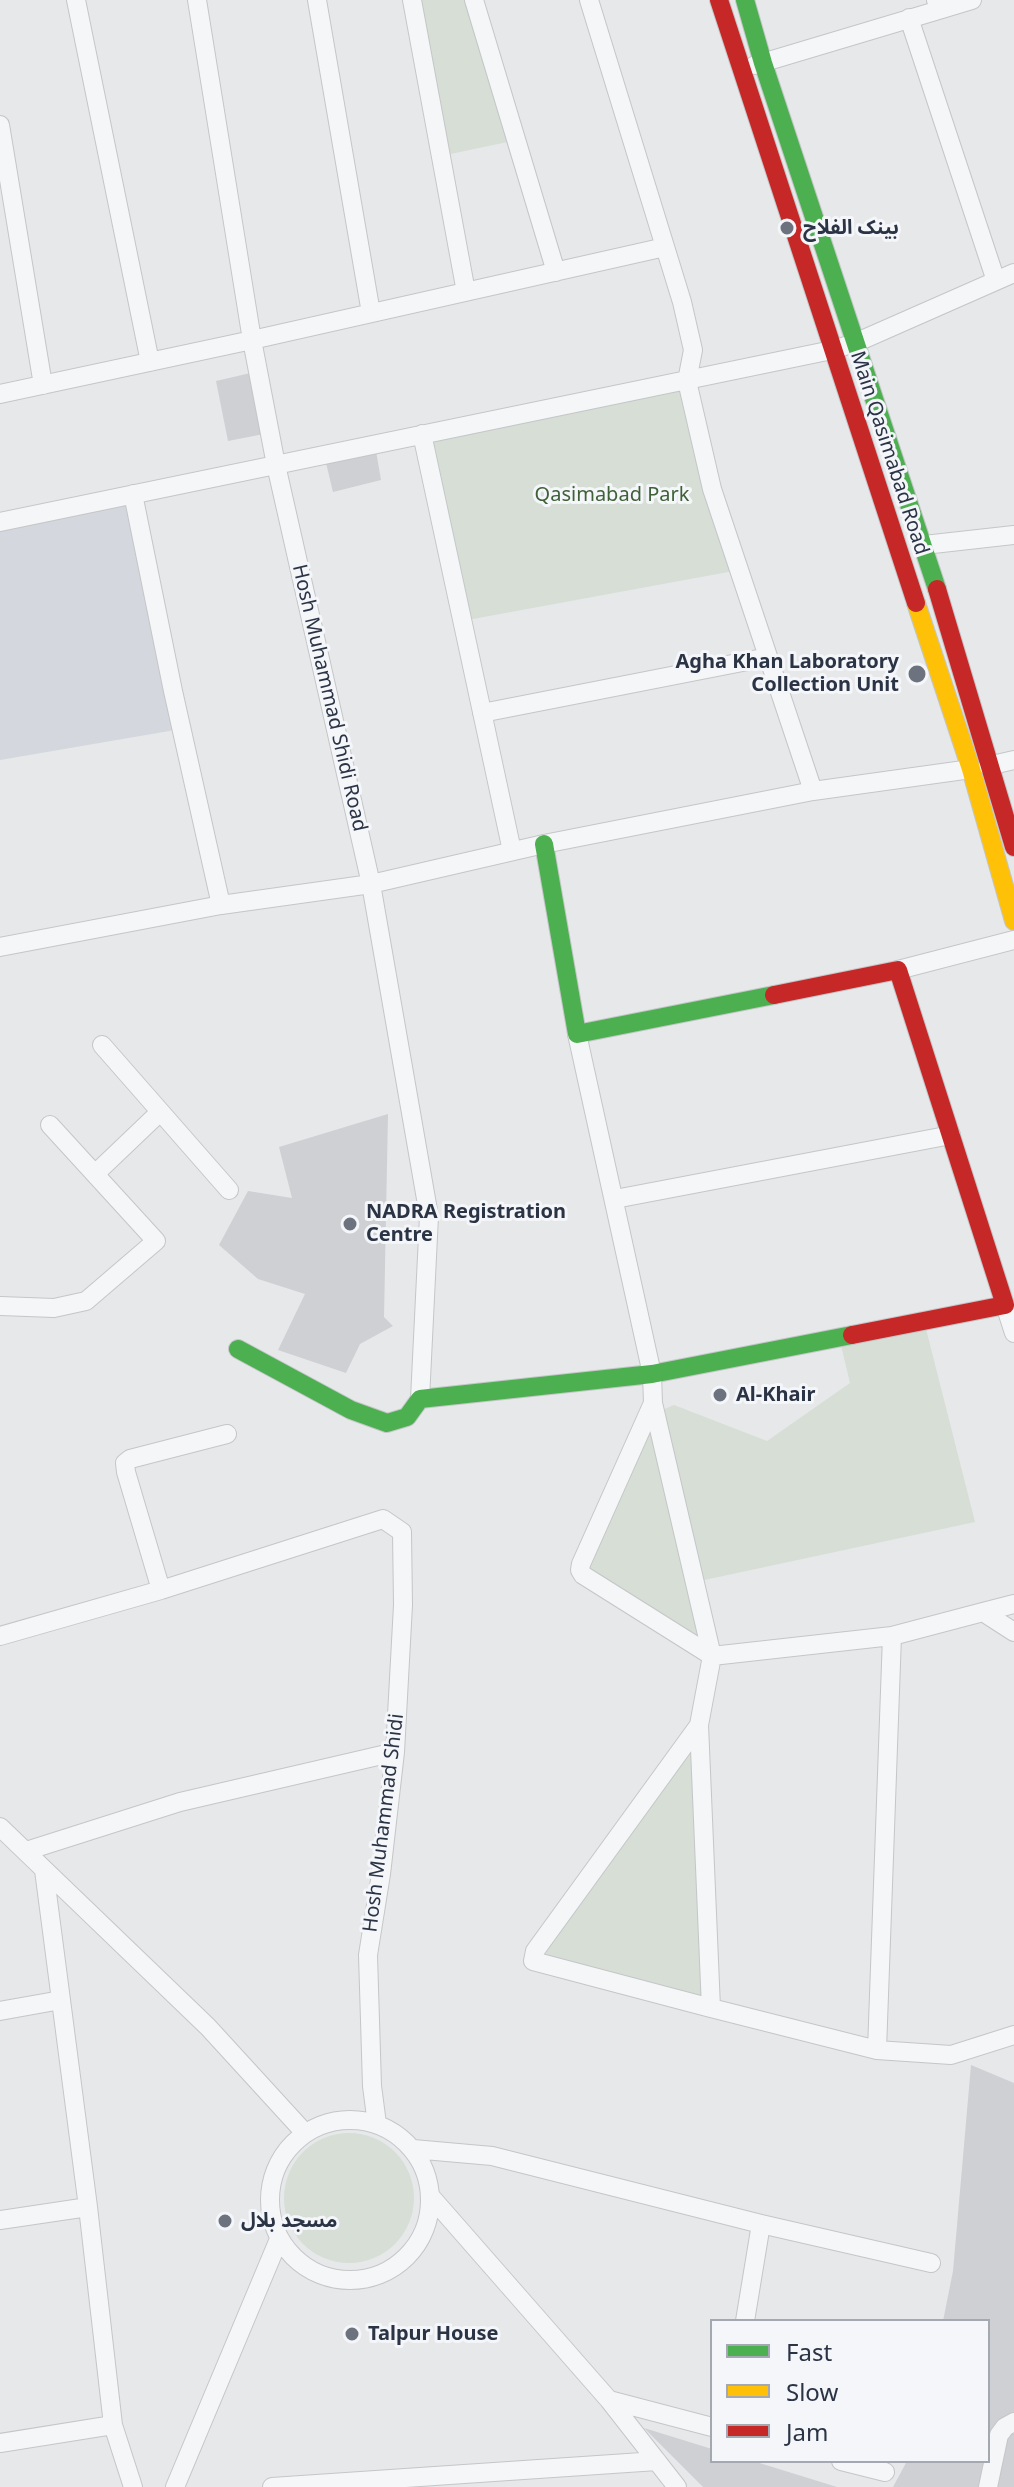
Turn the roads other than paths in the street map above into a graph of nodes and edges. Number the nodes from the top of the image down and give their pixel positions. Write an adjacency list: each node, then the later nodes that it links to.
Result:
1 (76, 0): 24 (street)
2 (197, 0): 21 (street, Hosh Muhammad Shidi Road)
3 (317, 0): 20 (street)
4 (412, 0): 19 (street)
5 (474, 0): 16 (street)
6 (589, 0): 15 (street)
7 (719, 0): 13 (main road, Main Qasimabad Road)
8 (745, 0): 12 (main road, Main Qasimabad Road)
9 (972, 0): 10 (street)
10 (937, 5): 11 (street)
11 (909, 18): 12 (street); 18 (street)
12 (763, 63): 13 (street); 22 (main road, Main Qasimabad Road)
13 (741, 69): 23 (main road, Main Qasimabad Road)
14 (0, 125): 26 (street)
15 (665, 247): 16 (street); 25 (street)
16 (556, 272): 19 (street)
17 (1014, 273): 18 (street)
18 (996, 281): 22 (street)
19 (466, 292): 20 (street)
20 (371, 313): 21 (street)
21 (252, 340): 24 (street); 29 (street, Hosh Muhammad Shidi Road)
22 (855, 343): 23 (street); 33 (main road, Main Qasimabad Road)
23 (832, 350): 25 (street); 37 (main road, Main Qasimabad Road)
24 (150, 362): 26 (street)
25 (687, 381): 28 (street); 34 (street)
26 (43, 385): 27 (street)
27 (0, 394)
28 (422, 434): 29 (street); 35 (street)
29 (276, 465): 30 (street); 42 (street, Hosh Muhammad Shidi Road)
30 (133, 494): 31 (street); 43 (street)
31 (0, 522)
32 (1014, 535): 33 (street)
33 (924, 545): 37 (main road, Main Qasimabad Road)
34 (768, 657): 35 (street); 38 (street)
35 (482, 713): 41 (street)
36 (1014, 760): 37 (street)
37 (979, 767): 38 (street); 40 (main road, Main Qasimabad Road); 44 (main road, Main Qasimabad Road)
38 (813, 791): 39 (street)
39 (544, 844): 41 (street); 48 (main road)
40 (1014, 847)
41 (512, 851): 42 (street)
42 (371, 884): 43 (street); 61 (street, Hosh Muhammad Shidi Road)
43 (221, 905): 46 (street)
44 (1014, 921)
45 (1014, 940): 47 (street)
46 (0, 947)
47 (898, 970): 48 (main road); 52 (main road)
48 (577, 1034): 55 (street)
49 (102, 1045): 50 (street)
50 (160, 1112): 53 (street); 54 (street)
51 (50, 1125): 53 (street)
52 (951, 1135): 55 (street); 56 (main road)
53 (95, 1174): 57 (street)
54 (229, 1190)
55 (615, 1199): 60 (street)
56 (1005, 1305): 58 (street); 60 (main road)
57 (0, 1306)
58 (1014, 1333)
59 (238, 1349): 61 (main road)
60 (652, 1374): 61 (main road); 62 (street)
61 (420, 1399)
62 (653, 1403): 70 (street); 70 (street)
63 (227, 1434): 64 (street)
64 (161, 1590): 68 (street); 72 (street, Hosh Muhammad Shidi)
65 (1014, 1604): 66 (street)
66 (983, 1612): 67 (street); 69 (street)
67 (1014, 1632)
68 (0, 1636)
69 (892, 1636): 70 (street); 80 (street)
70 (712, 1656): 71 (street)
71 (699, 1725): 77 (street); 77 (street)
72 (395, 1752): 74 (street); 81 (street, Hosh Muhammad Shidi)
73 (0, 1827): 74 (street)
74 (26, 1851): 75 (street)
75 (44, 1870): 76 (street); 82 (street)
76 (61, 2000): 78 (street); 85 (street)
77 (711, 2008): 80 (street)
78 (0, 2011)
79 (1014, 2035): 80 (street)
80 (877, 2050)
81 (377, 2124): 82 (street); 83 (street)
82 (305, 2133): 88 (street)
83 (413, 2149): 84 (street); 87 (street)
84 (432, 2198): 88 (street); 91 (street)
85 (88, 2207): 86 (street); 93 (street)
86 (0, 2220)
87 (761, 2224): 89 (street); 90 (street)
88 (279, 2239): 100 (street)
89 (931, 2263)
90 (745, 2319)
91 (609, 2400): 94 (street); 96 (street)
92 (1014, 2422): 103 (street)
93 (113, 2425): 95 (street); 99 (street)
94 (710, 2426)
95 (0, 2443)
96 (657, 2461): 101 (street); 102 (street)
97 (849, 2463): 98 (street)
98 (885, 2472)
99 (133, 2487)
100 (175, 2487)
101 (272, 2487)
102 (677, 2487)
103 (988, 2487)

